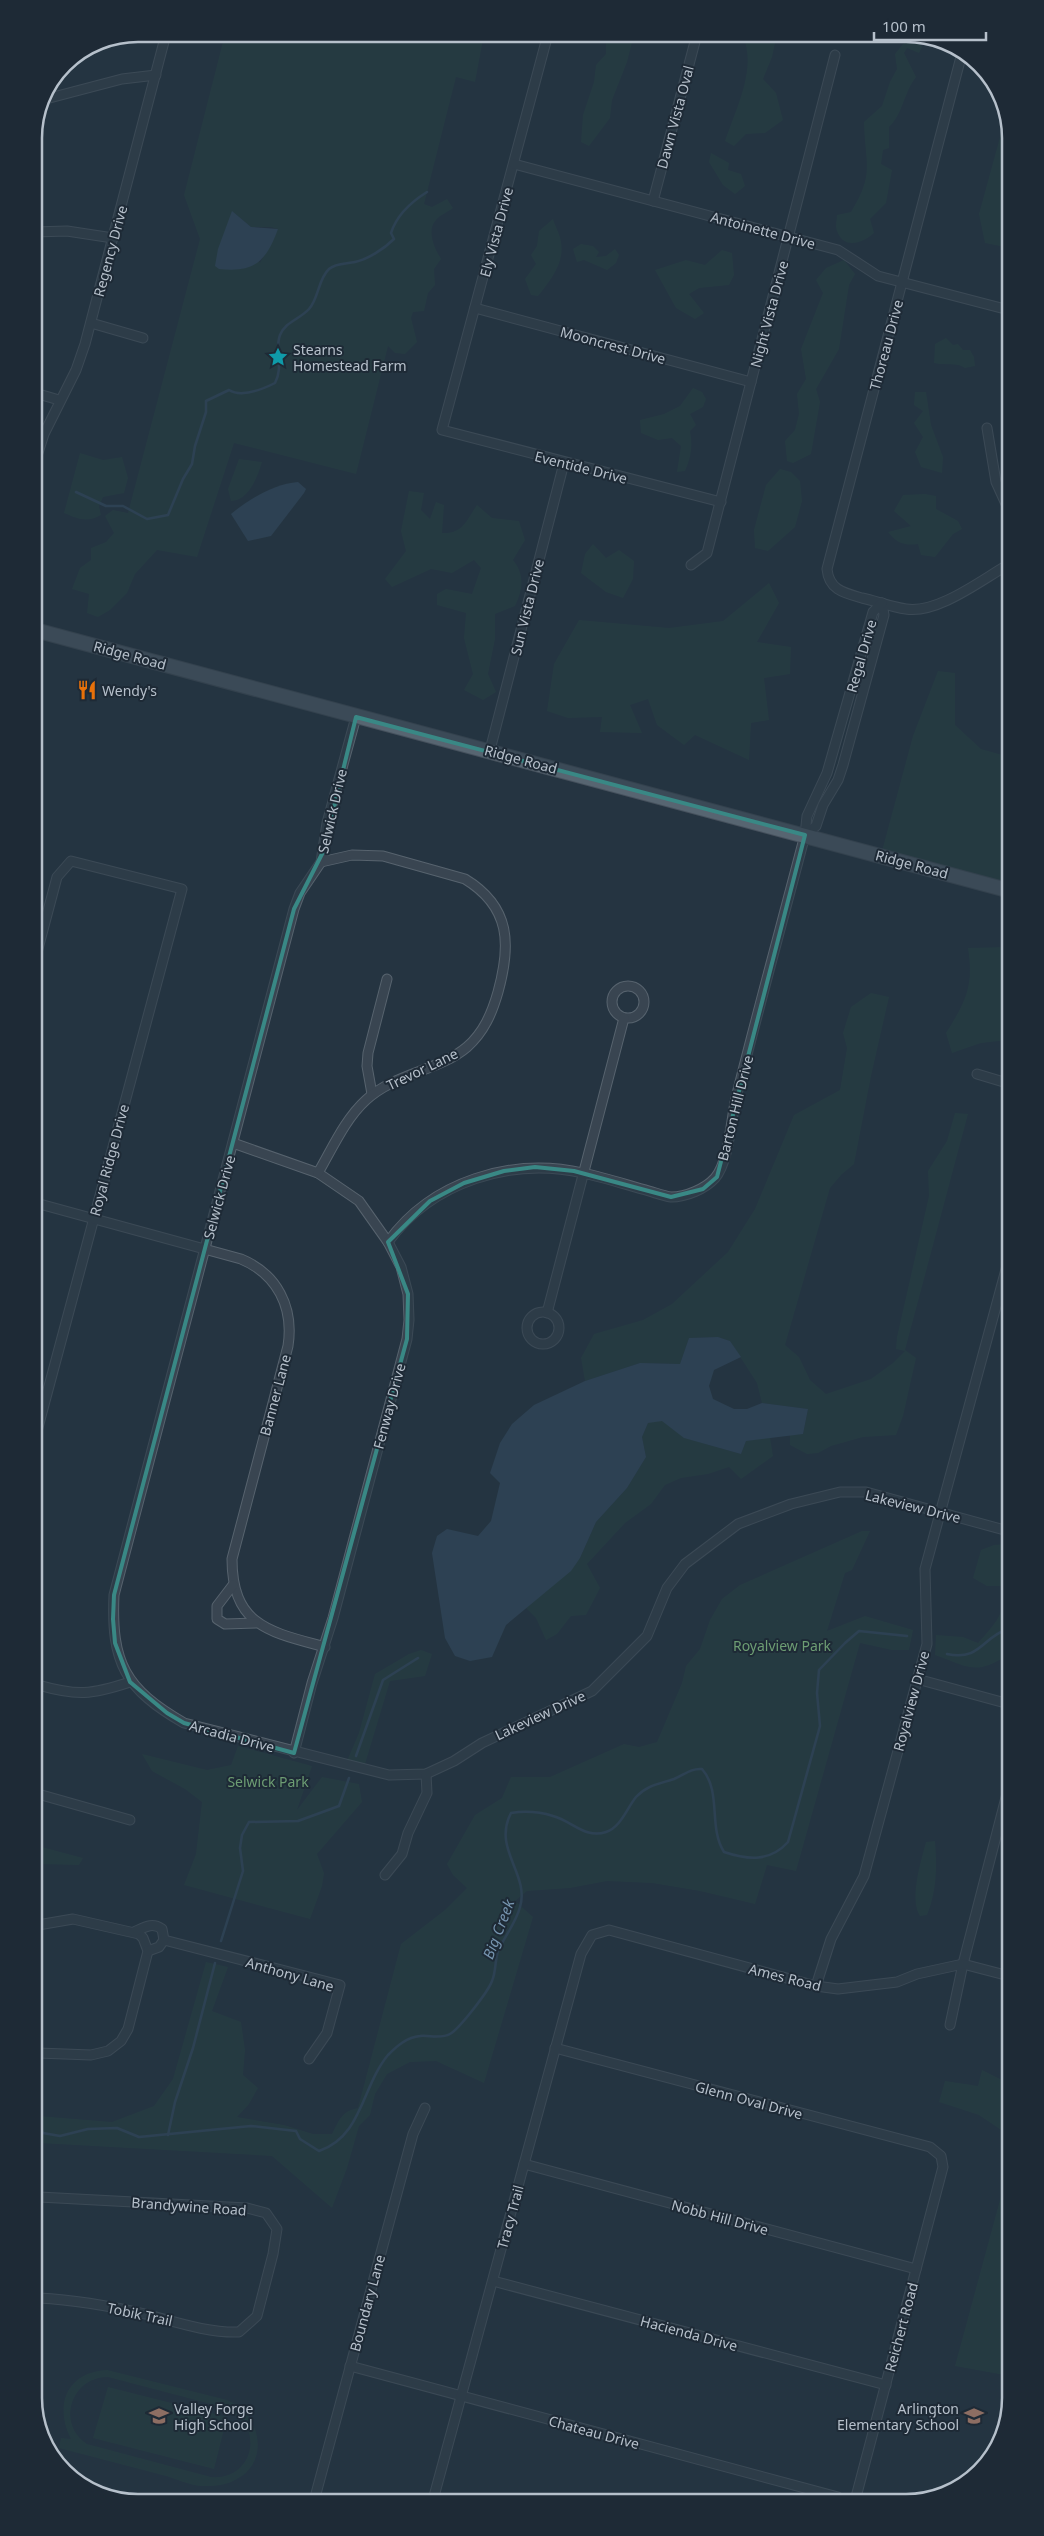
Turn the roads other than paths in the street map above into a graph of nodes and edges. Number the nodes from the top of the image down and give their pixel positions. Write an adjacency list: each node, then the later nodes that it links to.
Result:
1 (164, 43): 6 (street, Regency Drive)
2 (546, 43): 8 (street, Ely Vista Drive)
3 (695, 43): 9 (street, Dawn Vista Oval)
4 (835, 55): 11 (street, Night Vista Drive)
5 (960, 59): 13 (street, Thoreau Drive)
6 (156, 75): 7 (street); 12 (street, Regency Drive)
7 (51, 98)
8 (514, 164): 9 (street, Antoinette Drive); 14 (street, Ely Vista Drive)
9 (653, 201): 11 (street, Antoinette Drive)
10 (43, 232): 12 (street)
11 (789, 237): 13 (street, Antoinette Drive); 18 (street, Night Vista Drive)
12 (113, 238): 16 (street, Regency Drive)
13 (902, 283): 15 (street, Antoinette Drive); 29 (street, Thoreau Drive)
14 (475, 308): 18 (street, Mooncrest Drive); 22 (street, Ely Vista Drive)
15 (1002, 308)
16 (91, 323): 17 (street); 20 (street, Regency Drive)
17 (143, 338)
18 (751, 382): 26 (street, Night Vista Drive)
19 (43, 395): 20 (street)
20 (59, 400): 23 (street, Regency Drive)
21 (987, 428): 25 (street)
22 (442, 430): 24 (street, Eventide Drive)
23 (43, 442)
24 (564, 463): 26 (street, Eventide Drive); 34 (street, Sun Vista Drive)
25 (1002, 495)
26 (721, 502): 27 (street, Night Vista Drive)
27 (691, 565)
28 (1002, 568): 29 (street, Thoreau Drive)
29 (882, 603): 32 (street, Regal Drive); 33 (street, Regal Drive)
30 (43, 632): 31 (main road, Ridge Road)
31 (356, 717): 34 (main road, Ridge Road); 36 (street, Selwick Drive)
32 (838, 737): 33 (street); 35 (street, Regal Drive)
33 (850, 740): 35 (street, Regal Drive)
34 (490, 750): 35 (main road, Ridge Road)
35 (805, 835): 37 (main road, Ridge Road); 46 (street, Barton Hill Drive)
36 (321, 862): 43 (street, Trevor Lane); 44 (street, Selwick Drive)
37 (1002, 889)
38 (43, 931): 48 (street, Royal Ridge Drive)
39 (387, 979): 43 (street)
40 (624, 1018): 46 (street)
41 (977, 1074): 42 (street)
42 (1002, 1082)
43 (372, 1094): 45 (street, Trevor Lane)
44 (233, 1143): 45 (street, Fenway Drive); 50 (street, Selwick Drive)
45 (318, 1173): 49 (street, Fenway Drive)
46 (584, 1173): 49 (street, Barton Hill Drive); 52 (street)
47 (43, 1205): 48 (street, Banner Lane)
48 (94, 1218): 50 (street, Banner Lane); 53 (street, Royal Ridge Drive)
49 (388, 1242): 58 (street, Fenway Drive)
50 (205, 1249): 56 (street, Banner Lane); 60 (street, Selwick Drive)
51 (1002, 1284): 54 (street, Royalview Drive)
52 (547, 1312)
53 (42, 1410)
54 (941, 1512): 55 (street, Lakeview Drive); 59 (street, Royalview Drive); 64 (street, Lakeview Drive)
55 (1002, 1528)
56 (233, 1585): 57 (street, Banner Lane); 57 (street, Banner Lane)
57 (256, 1623): 58 (street, Banner Lane)
58 (325, 1647): 63 (street, Fenway Drive)
59 (917, 1679): 62 (street); 76 (street, Royalview Drive)
60 (130, 1682): 61 (street); 63 (street, Arcadia Drive)
61 (42, 1686)
62 (1002, 1702)
63 (294, 1752): 64 (street, Lakeview Drive)
64 (426, 1774): 68 (street)
65 (42, 1795): 67 (street)
66 (1002, 1813): 74 (street)
67 (130, 1820)
68 (385, 1875)
69 (42, 1924): 70 (street)
70 (134, 1932): 72 (street); 73 (street)
71 (592, 1935): 76 (street, Ames Road); 78 (street, Tracy Trail)
72 (164, 1940): 73 (street); 80 (street, Anthony Lane)
73 (148, 1950): 79 (street)
74 (963, 1964): 75 (street, Ames Road); 76 (street, Ames Road); 77 (street)
75 (1002, 1974)
76 (816, 1986)
77 (950, 2025)
78 (556, 2048): 82 (street, Glenn Oval Drive); 83 (street, Tracy Trail)
79 (42, 2053)
80 (309, 2059)
81 (425, 2108): 89 (street, Boundary Lane)
82 (941, 2156): 85 (street, Reichert Road)
83 (524, 2164): 85 (street, Nobb Hill Drive); 86 (street, Tracy Trail)
84 (42, 2197): 88 (street, Brandywine Road)
85 (916, 2269): 90 (street, Reichert Road)
86 (492, 2281): 90 (street, Hacienda Drive); 91 (street, Tracy Trail)
87 (42, 2298): 88 (street, Tobik Trail)
88 (240, 2332)
89 (350, 2366): 91 (street, Chateau Drive); 92 (street, Boundary Lane)
90 (886, 2385): 95 (street, Reichert Road)
91 (462, 2396): 93 (street, Tracy Trail); 94 (street, Chateau Drive)
92 (316, 2493)
93 (435, 2493)
94 (826, 2494)
95 (857, 2494)

